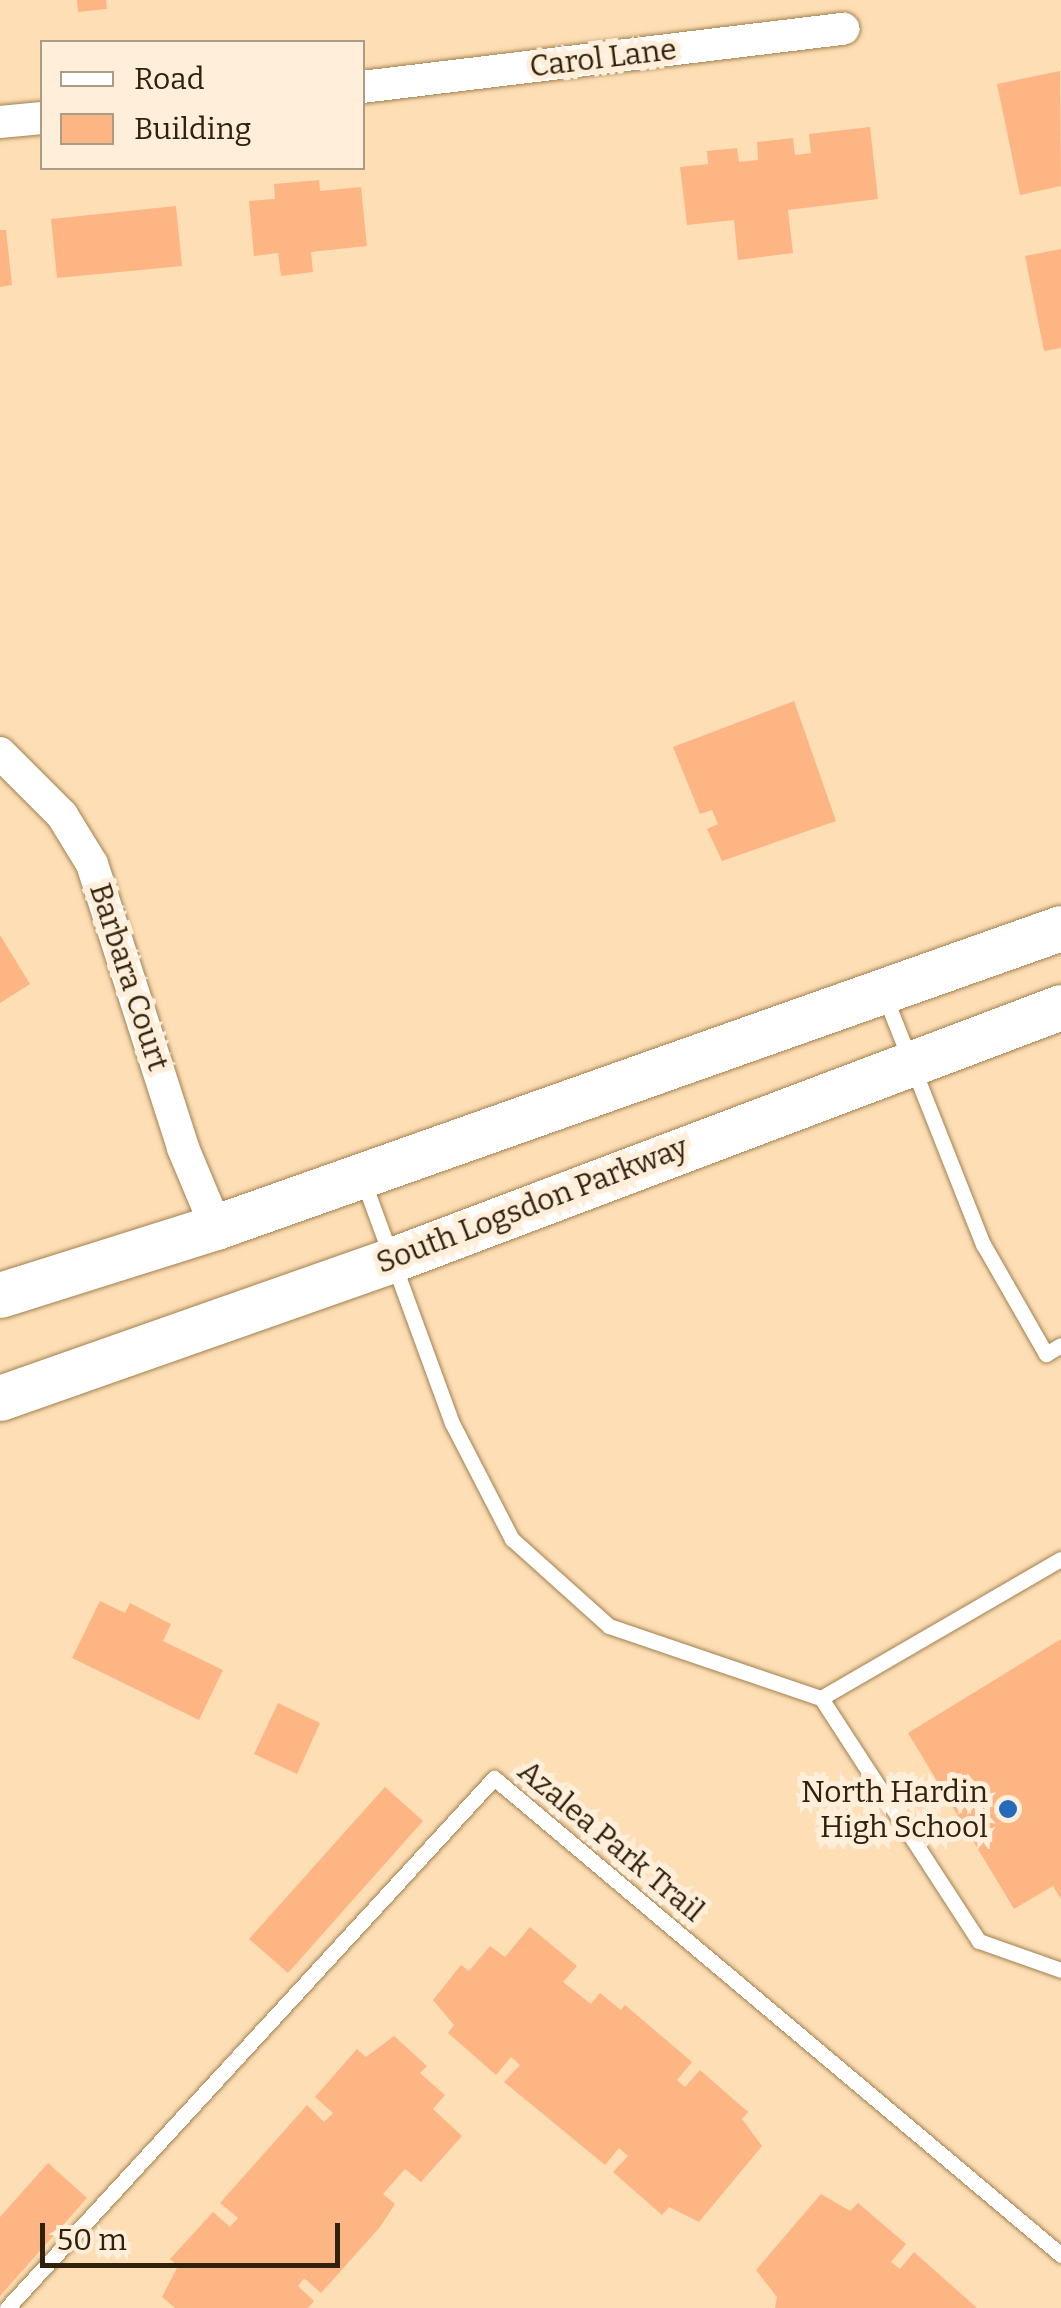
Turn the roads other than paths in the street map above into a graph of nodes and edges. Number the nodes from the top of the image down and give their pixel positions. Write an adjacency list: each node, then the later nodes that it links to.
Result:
1 (844, 28): 2 (street, Carol Lane)
2 (365, 87)
3 (40, 118): 4 (street)
4 (0, 122)
5 (0, 753): 11 (street, Barbara Court)
6 (1061, 928): 7 (main road)
7 (882, 986): 9 (lane); 10 (main road)
8 (1061, 1006): 9 (main road, South Logsdon Parkway)
9 (906, 1061): 12 (main road, South Logsdon Parkway); 14 (lane)
10 (362, 1176): 11 (main road); 12 (lane)
11 (216, 1226): 13 (main road)
12 (389, 1261): 15 (main road, South Logsdon Parkway); 17 (lane)
13 (0, 1295)
14 (1061, 1345)
15 (0, 1398)
16 (1061, 1558): 17 (lane)
17 (820, 1698): 18 (lane)
18 (1061, 1970)
19 (1061, 2255): 20 (lane, Azalea Park Trail)
20 (6, 2308)

